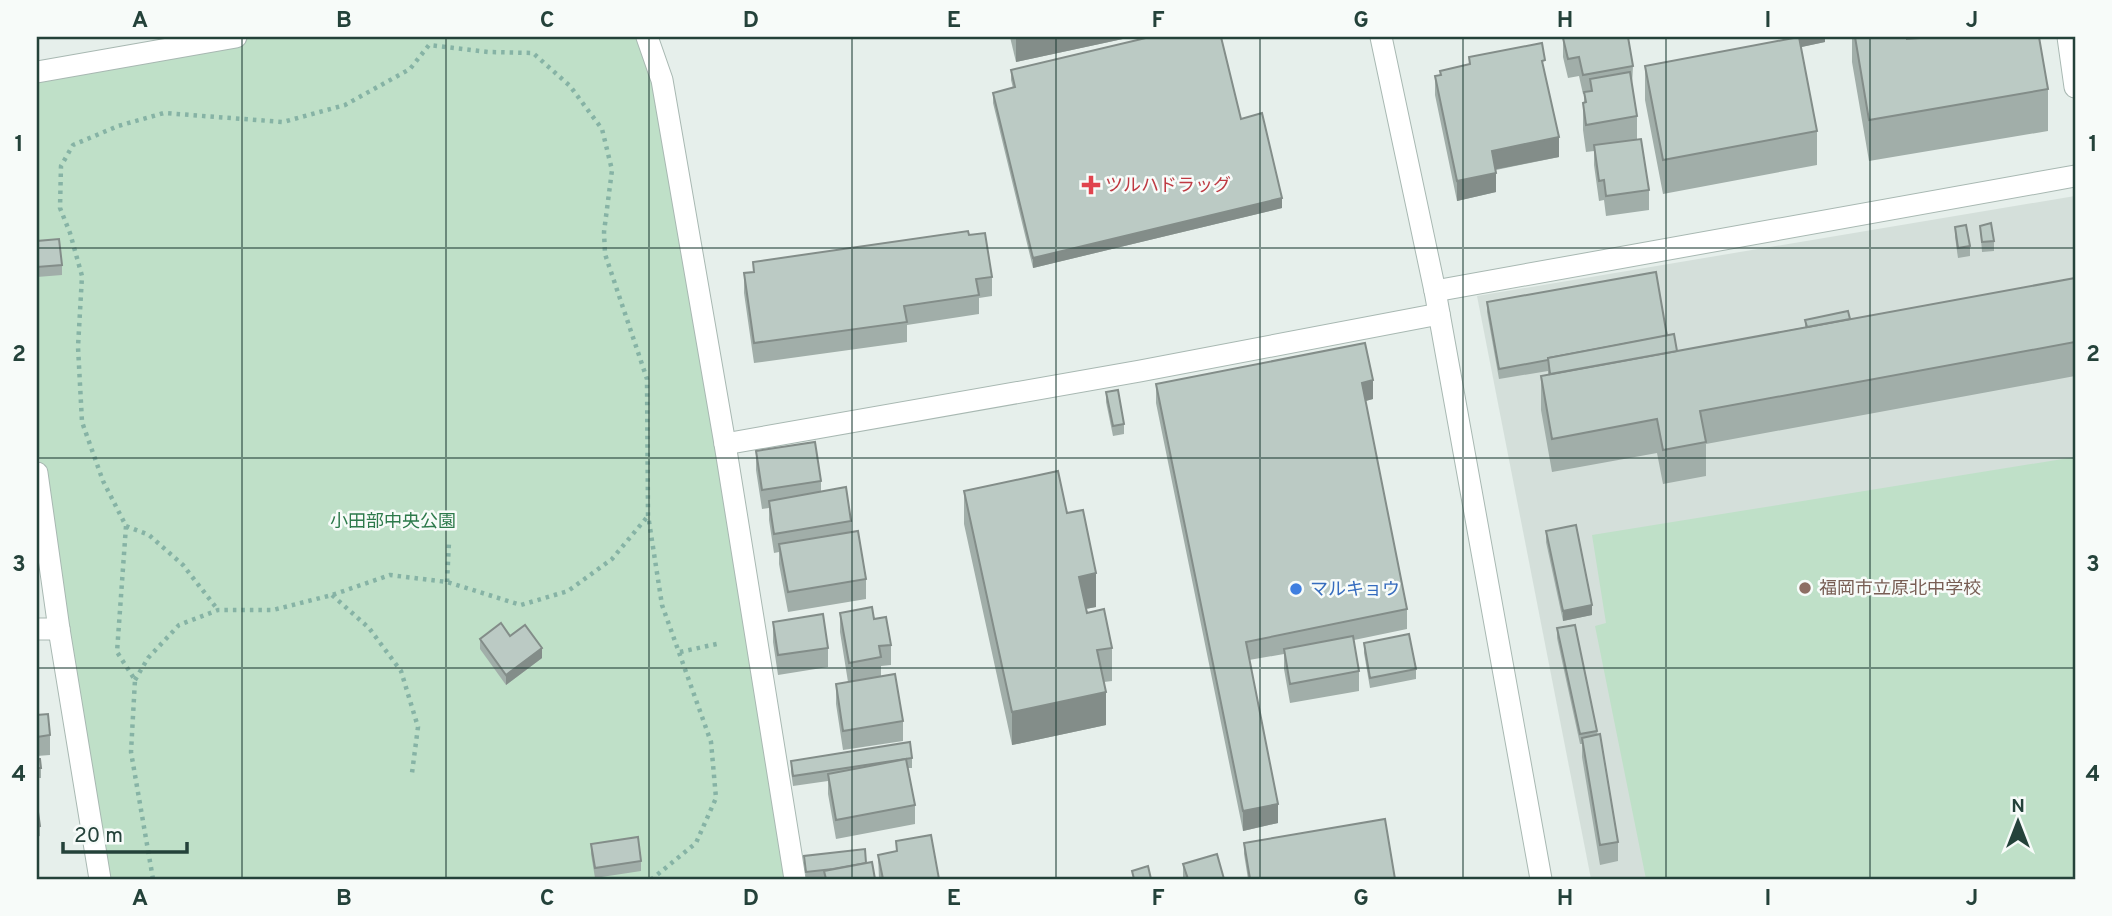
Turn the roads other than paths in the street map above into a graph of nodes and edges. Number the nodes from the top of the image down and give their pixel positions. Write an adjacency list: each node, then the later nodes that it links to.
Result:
1 (236, 37): 5 (street)
2 (647, 37): 10 (street)
3 (1381, 37): 8 (street)
4 (2068, 37): 6 (street)
5 (37, 72)
6 (2075, 87)
7 (2075, 176): 8 (street)
8 (1435, 291): 9 (street)
9 (1439, 314): 10 (street); 16 (street)
10 (725, 444): 15 (street)
11 (37, 473): 13 (street)
12 (37, 629): 13 (street)
13 (59, 629): 14 (street)
14 (100, 879)
15 (795, 879)
16 (1541, 879)

